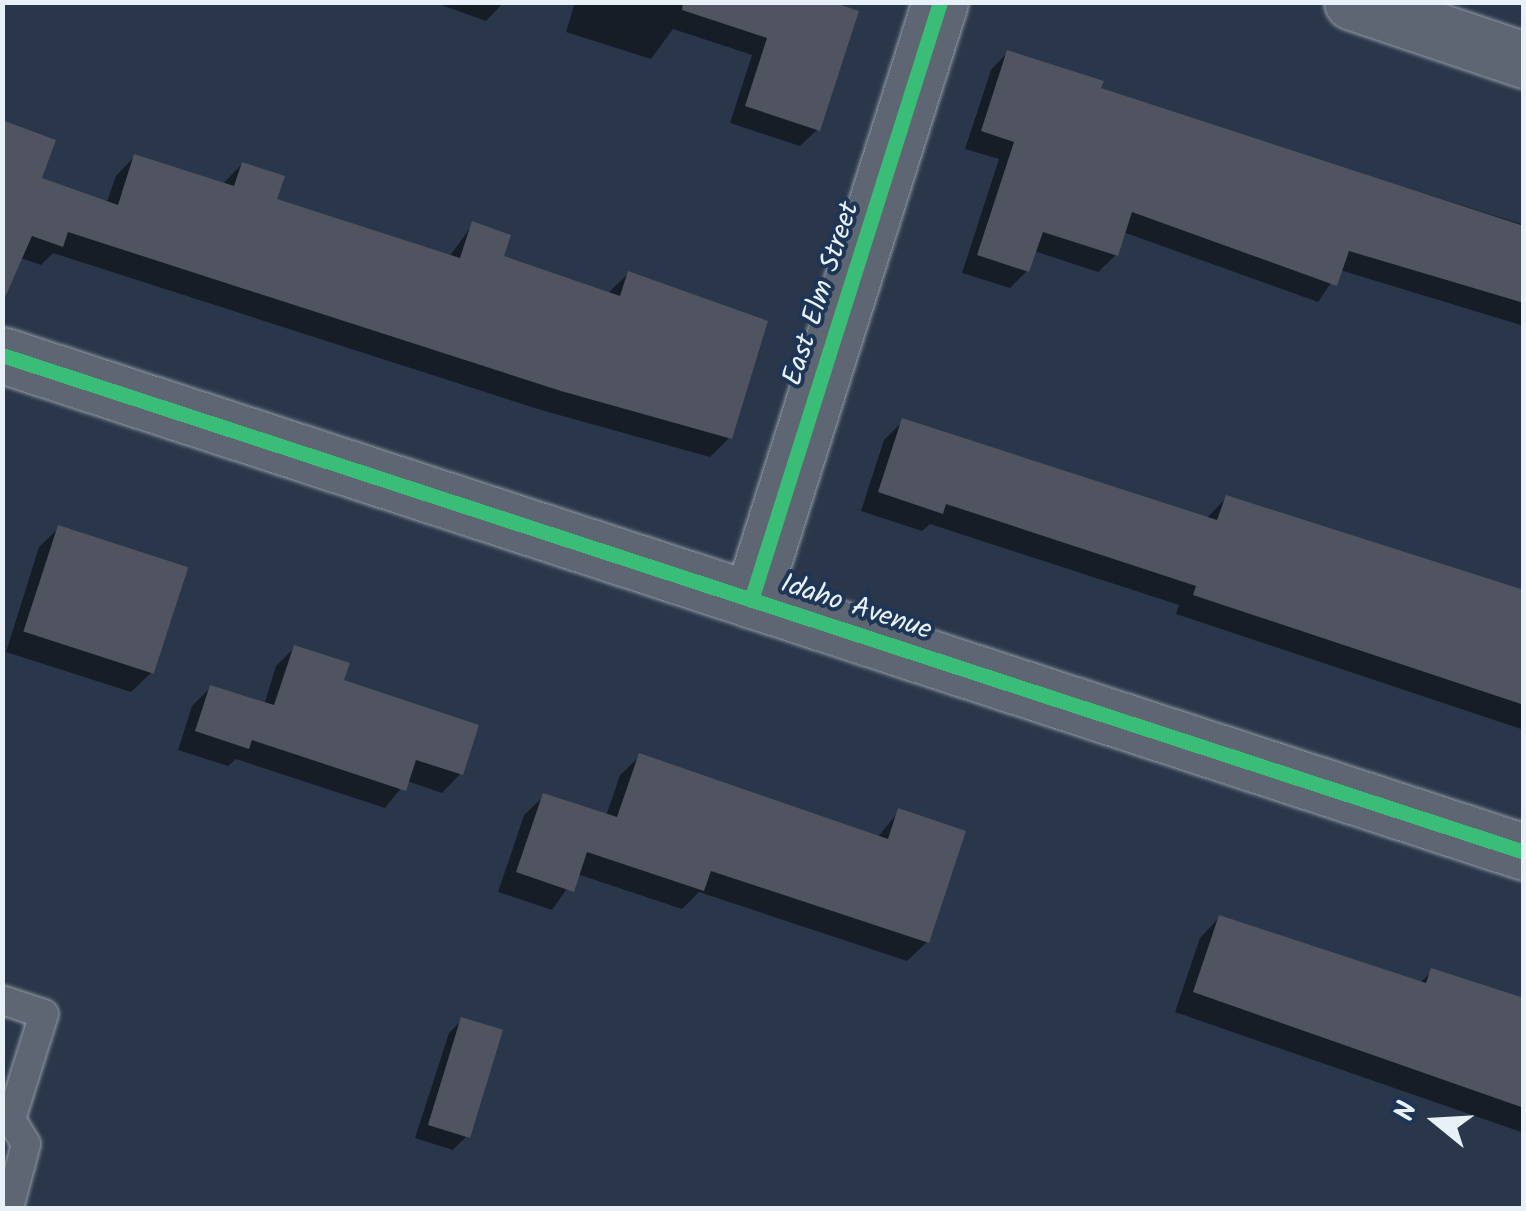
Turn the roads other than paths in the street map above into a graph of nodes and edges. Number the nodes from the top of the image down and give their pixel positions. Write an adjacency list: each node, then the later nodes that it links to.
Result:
1 (940, 2): 5 (street, East Elm Street)
2 (1352, 2): 3 (street)
3 (1524, 60)
4 (2, 355): 5 (street, Idaho Avenue)
5 (750, 600): 6 (street, Idaho Avenue)
6 (1524, 852)
7 (2, 1000): 8 (lane)
8 (7, 1118): 9 (lane)
9 (9, 1208)

